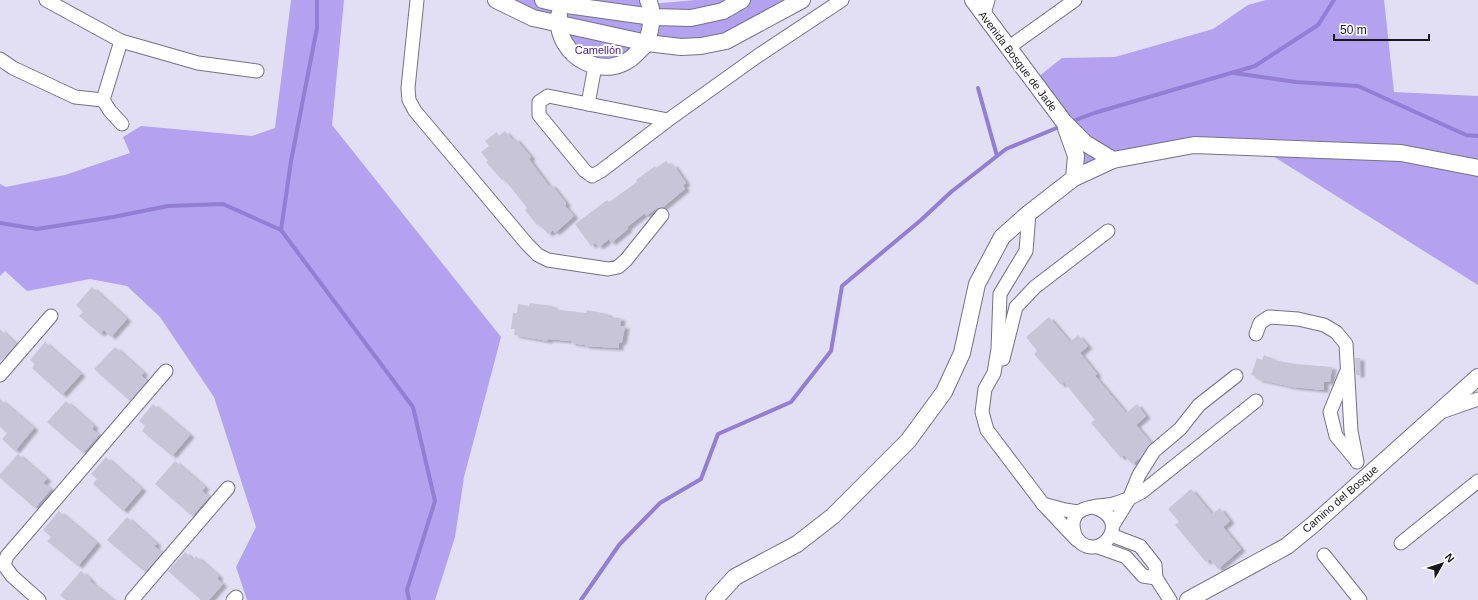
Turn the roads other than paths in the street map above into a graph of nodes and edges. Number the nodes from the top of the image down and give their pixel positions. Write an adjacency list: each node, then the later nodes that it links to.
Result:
1 (46, 0): 15 (street)
2 (417, 0): 32 (street)
3 (496, 0): 14 (street)
4 (543, 0): 11 (street)
5 (648, 0): 13 (street)
6 (742, 0): 13 (street)
7 (802, 0): 16 (street)
8 (842, 0): 25 (street)
9 (973, 0): 12 (street, Avenida Bosque de Jade)
10 (1074, 0): 17 (street)
11 (561, 2): 13 (street); 14 (street)
12 (985, 5): 17 (street, Avenida Bosque de Jade)
13 (653, 17): 16 (street)
14 (558, 24): 16 (street); 19 (street)
15 (121, 41): 22 (street); 23 (street)
16 (647, 43): 19 (street)
17 (1008, 48): 26 (street, Avenida Bosque de Jade)
18 (0, 59): 20 (street)
19 (595, 66): 24 (street)
20 (13, 68): 21 (street); 23 (street)
21 (0, 69)
22 (257, 71)
23 (103, 100): 27 (street)
24 (588, 104): 25 (street); 25 (street)
25 (668, 120)
26 (1064, 122): 28 (street, Avenida Bosque de Jade); 30 (street, Avenida Bosque de Jade)
27 (122, 124)
28 (1113, 160): 29 (street); 30 (street)
29 (1478, 168)
30 (1074, 178): 31 (street)
31 (1029, 212): 38 (street); 62 (street)
32 (662, 215)
33 (1108, 231): 38 (street)
34 (51, 316): 39 (street)
35 (1256, 334): 36 (street)
36 (1347, 370): 45 (street); 45 (street)
37 (166, 371): 60 (street)
38 (994, 373): 50 (street)
39 (0, 375)
40 (1236, 376): 49 (street)
41 (1478, 377): 44 (street, Camino del Bosque)
42 (1478, 399): 44 (street)
43 (1256, 401): 49 (street)
44 (1437, 414): 46 (street, Camino del Bosque)
45 (1357, 462): 46 (street)
46 (1367, 476): 59 (street, Camino del Bosque)
47 (1478, 481): 55 (street)
48 (228, 488): 61 (street)
49 (1129, 499): 51 (street); 53 (street)
50 (1043, 504): 52 (street); 54 (street)
51 (1094, 507): 52 (street); 53 (street)
52 (1078, 512): 54 (street)
53 (1112, 530): 56 (street); 58 (street)
54 (1077, 540): 56 (street)
55 (1401, 543)
56 (1098, 546): 58 (street)
57 (1324, 555): 64 (street)
58 (1156, 578): 63 (street)
59 (1194, 598)
60 (39, 600)
61 (132, 600)
62 (714, 600)
63 (1170, 600)
64 (1360, 600)

